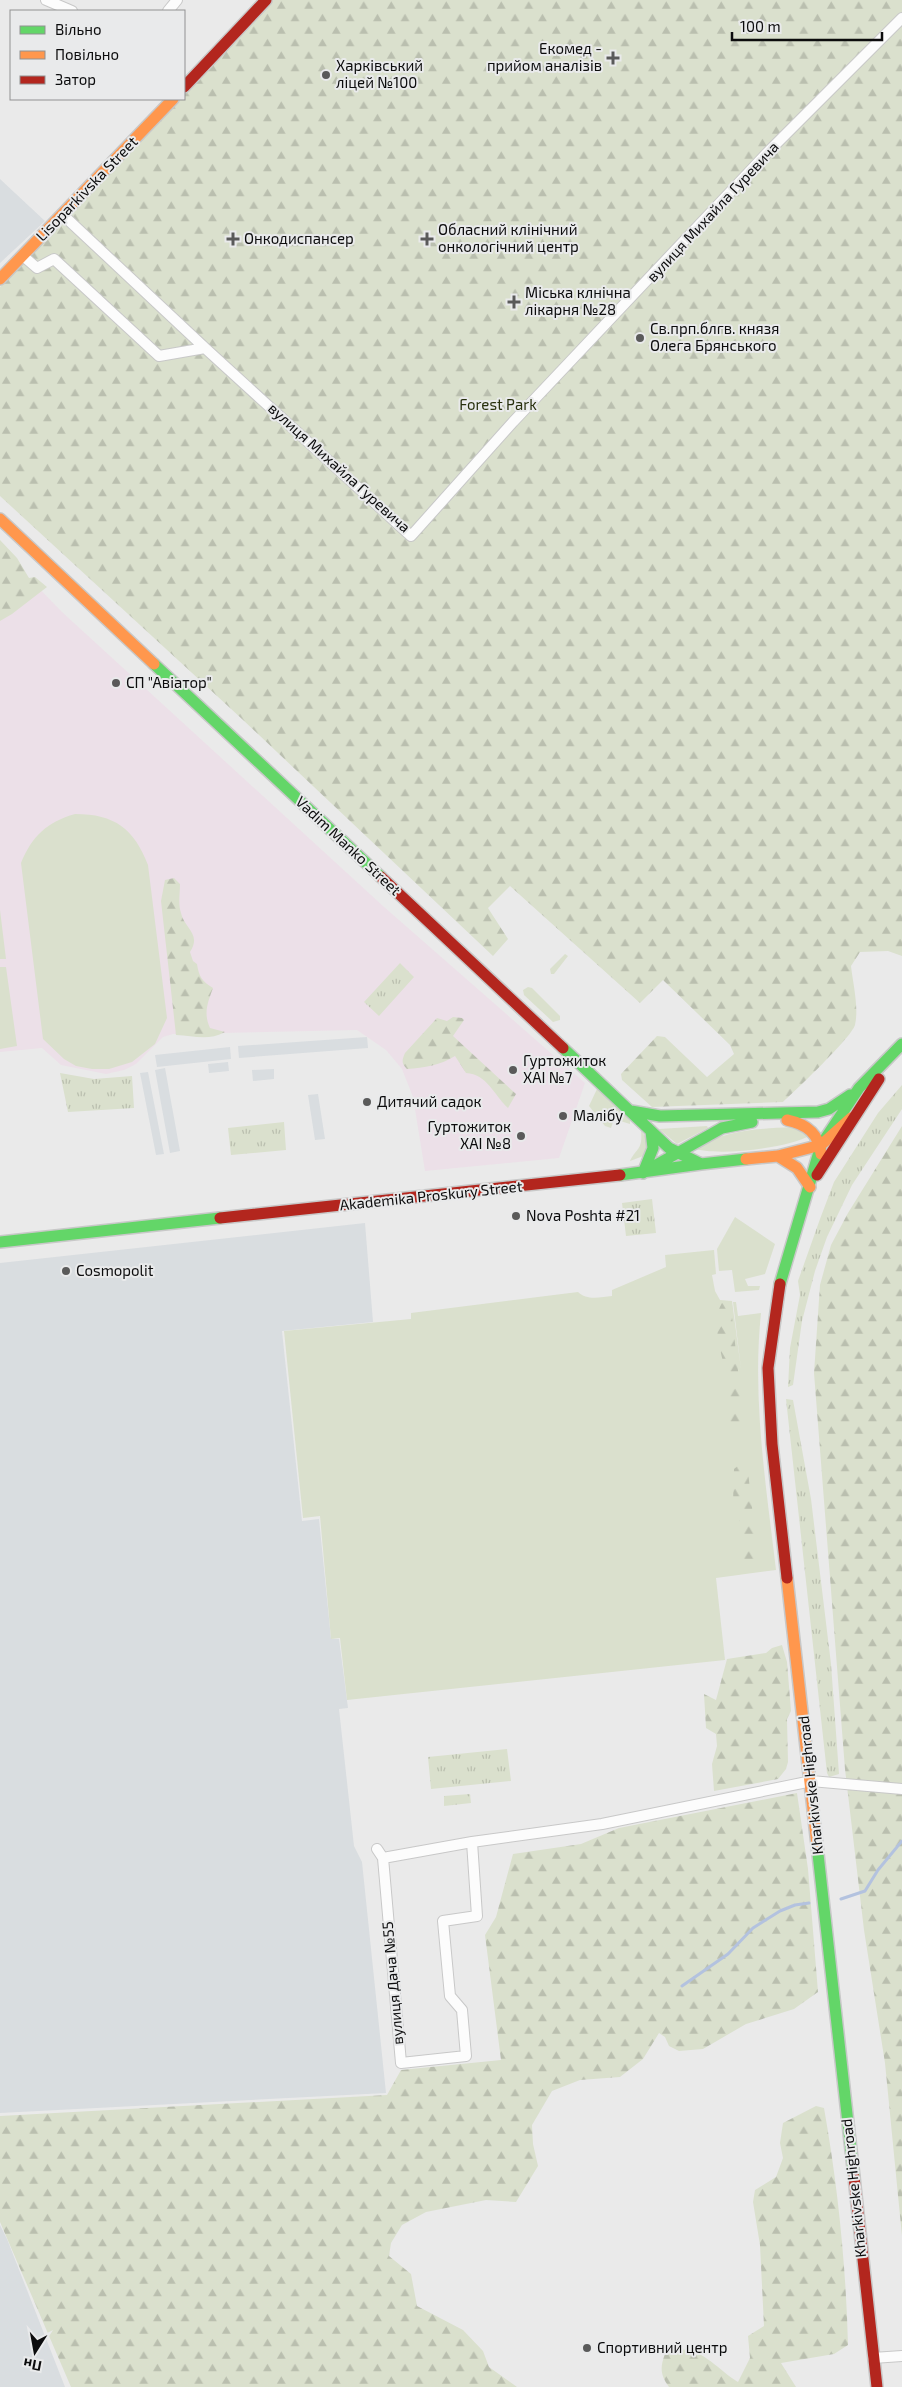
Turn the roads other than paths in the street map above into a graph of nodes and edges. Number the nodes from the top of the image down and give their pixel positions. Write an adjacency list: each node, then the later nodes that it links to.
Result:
1 (46, 0): 4 (street)
2 (177, 0): 5 (street)
3 (266, 0): 7 (main road)
4 (70, 10)
5 (169, 10)
6 (902, 18): 12 (street, вулиця Михайла Гуревича)
7 (186, 82)
8 (172, 100): 9 (main road, Lisoparkivska Street)
9 (63, 215): 10 (main road, Lisoparkivska Street); 12 (street, вулиця Михайла Гуревича)
10 (23, 256): 11 (main road, Lisoparkivska Street); 12 (street)
11 (0, 279)
12 (206, 348)
13 (0, 519): 16 (main road, Vadim Manko Street)
14 (902, 1045): 15 (main road, Kharkivske Highroad); 18 (main road, Kharkivske Highroad)
15 (859, 1088): 17 (main road); 22 (main road, Kharkivske Highroad)
16 (631, 1111): 17 (main road); 20 (main road); 21 (main road, Vadim Manko Street)
17 (824, 1111): 19 (main road)
18 (851, 1118): 22 (main road, Akademika Proskury Street); 27 (main road, Kharkivske Highroad)
19 (787, 1120): 20 (main road); 22 (main road)
20 (752, 1122): 23 (main road)
21 (651, 1132): 23 (main road, Vadim Manko Street); 26 (main road)
22 (821, 1145): 24 (main road, Akademika Proskury Street); 27 (main road); 28 (main road, Kharkivske Highroad)
23 (677, 1152): 25 (main road, Vadim Manko Street); 26 (main road)
24 (778, 1156): 25 (main road, Akademika Proskury Street); 28 (main road)
25 (701, 1164): 26 (main road, Akademika Proskury Street)
26 (643, 1173): 29 (main road, Akademika Proskury Street)
27 (816, 1176): 28 (main road, Kharkivske Highroad)
28 (810, 1187): 30 (main road, Kharkivske Highroad)
29 (0, 1242)
30 (811, 1781): 31 (street, вулиця Дача №55); 32 (street, вулиця Дача №55); 34 (main road, Kharkivske Highroad)
31 (902, 1789)
32 (472, 1842): 32 (street, вулиця Дача №55)
33 (902, 2356): 34 (street)
34 (872, 2358): 35 (main road, Kharkivske Highroad)
35 (877, 2387)

